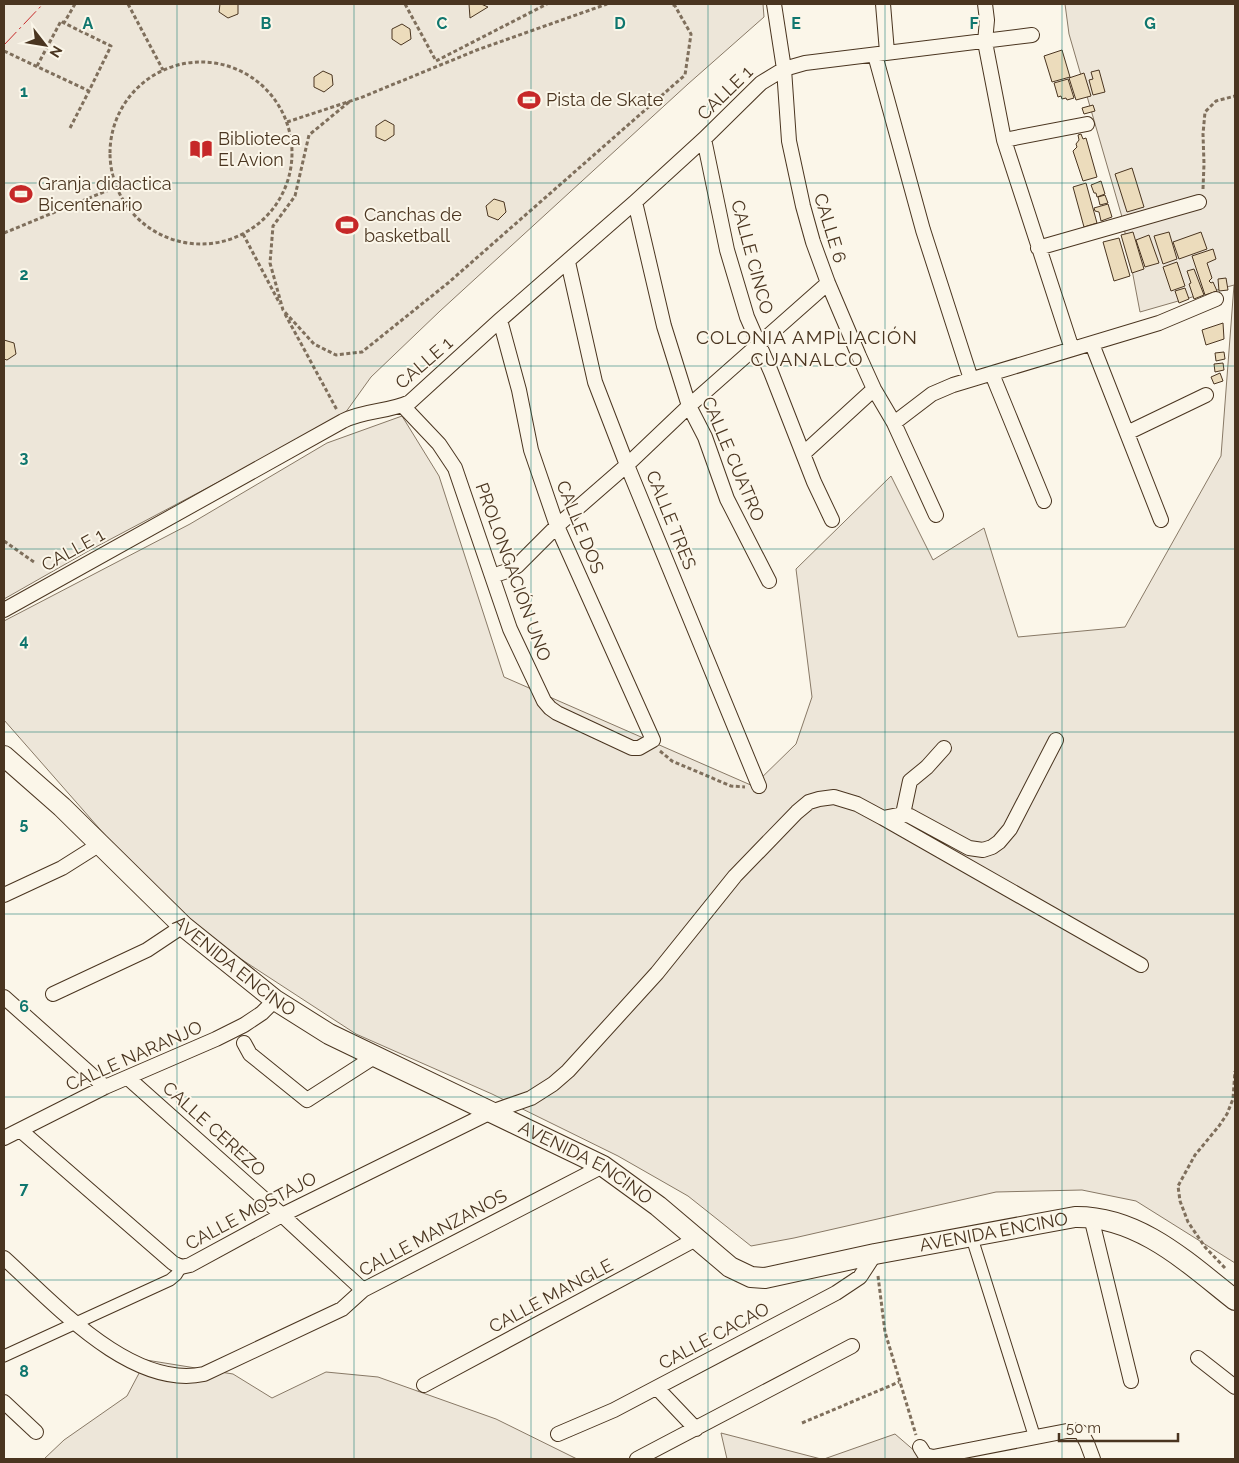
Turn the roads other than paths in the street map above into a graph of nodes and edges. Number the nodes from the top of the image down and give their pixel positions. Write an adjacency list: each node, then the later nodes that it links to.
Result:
1 (774, 4): 7 (street, CALLE 6)
2 (882, 4): 6 (street)
3 (985, 4): 5 (street)
4 (1032, 35): 5 (street, CALLE 1)
5 (985, 42): 6 (street, CALLE 1); 10 (street)
6 (881, 54): 7 (street, CALLE 1); 22 (street)
7 (784, 69): 9 (street, CALLE 1); 15 (street, CALLE 6)
8 (1087, 124): 10 (street)
9 (704, 139): 11 (street, CALLE 1); 19 (street, CALLE CINCO)
10 (1004, 140): 13 (street)
11 (635, 202): 14 (street, CALLE 1); 26 (street, CALLE CUATRO)
12 (1199, 202): 13 (street)
13 (1038, 248): 20 (street)
14 (568, 262): 17 (street, CALLE 1); 30 (street, CALLE TRES)
15 (828, 283): 19 (street); 23 (street, CALLE 6)
16 (1216, 299): 18 (street)
17 (500, 320): 25 (street, CALLE 1); 35 (street, CALLE DOS)
18 (1092, 344): 20 (street); 28 (street)
19 (759, 345): 26 (street); 29 (street, CALLE CINCO)
20 (1072, 349): 21 (street)
21 (992, 374): 22 (street); 31 (street)
22 (972, 379): 27 (street)
23 (874, 389): 27 (street, CALLE 6); 29 (street)
24 (1206, 395): 28 (street)
25 (403, 406): 36 (street, PROLONGACIÓN UNO); 38 (street, CALLE 1)
26 (689, 406): 30 (street); 37 (street, CALLE CUATRO)
27 (894, 423): 32 (street, CALLE 6)
28 (1127, 433): 34 (street)
29 (804, 453): 33 (street, CALLE CINCO)
30 (628, 465): 35 (street); 43 (street, CALLE TRES)
31 (1044, 500)
32 (936, 516)
33 (832, 520)
34 (1161, 520)
35 (557, 526): 36 (street); 39 (street, CALLE DOS)
36 (492, 576): 39 (street, PROLONGACIÓN UNO)
37 (769, 582)
38 (4, 610)
39 (653, 740)
40 (1056, 740): 44 (street)
41 (944, 748): 44 (street)
42 (4, 756): 46 (main road, AVENIDA ENCINO)
43 (759, 786)
44 (903, 814): 45 (street)
45 (883, 818): 49 (street, CALLE MOSTAJO); 57 (street, CALLE MOSTAJO)
46 (100, 844): 47 (street); 48 (main road, AVENIDA ENCINO)
47 (4, 895)
48 (183, 926): 50 (street); 51 (main road, AVENIDA ENCINO)
49 (1141, 965)
50 (53, 994)
51 (275, 1000): 54 (main road, AVENIDA ENCINO); 55 (street, CALLE NARANJO)
52 (7, 1005): 56 (street)
53 (244, 1043): 54 (street)
54 (374, 1058): 57 (main road, AVENIDA ENCINO)
55 (128, 1078): 56 (street, CALLE NARANJO); 61 (street, CALLE CEREZO)
56 (105, 1087): 58 (street, CALLE NARANJO)
57 (491, 1112): 60 (main road, AVENIDA ENCINO); 61 (street, CALLE MOSTAJO)
58 (20, 1130): 59 (street, CALLE NARANJO); 67 (street)
59 (4, 1138)
60 (603, 1166): 64 (main road, AVENIDA ENCINO); 68 (street, CALLE MANZANOS)
61 (282, 1215): 67 (street, CALLE MOSTAJO); 68 (street, CALLE CEREZO)
62 (1091, 1217): 63 (main road, AVENIDA ENCINO); 69 (main road, AVENIDA ENCINO); 74 (street)
63 (971, 1235): 65 (main road, AVENIDA ENCINO); 82 (street)
64 (696, 1239): 65 (main road, AVENIDA ENCINO); 75 (street, CALLE MANGLE)
65 (875, 1254): 77 (street, CALLE CACAO)
66 (4, 1258): 70 (street, CALLE MANZANOS)
67 (181, 1267): 70 (street, CALLE MOSTAJO)
68 (363, 1290): 70 (street, CALLE MANZANOS)
69 (1235, 1300)
70 (76, 1323): 72 (street, CALLE MOSTAJO)
71 (852, 1346): 79 (street)
72 (4, 1356)
73 (1198, 1358): 76 (street)
74 (1130, 1381)
75 (424, 1386)
76 (1235, 1387)
77 (657, 1388): 79 (street); 81 (street, CALLE CACAO)
78 (4, 1402): 80 (street)
79 (696, 1429): 84 (street)
80 (36, 1432)
81 (558, 1434)
82 (1035, 1438): 83 (street); 85 (street)
83 (920, 1447)
84 (637, 1459)
85 (1093, 1459)

